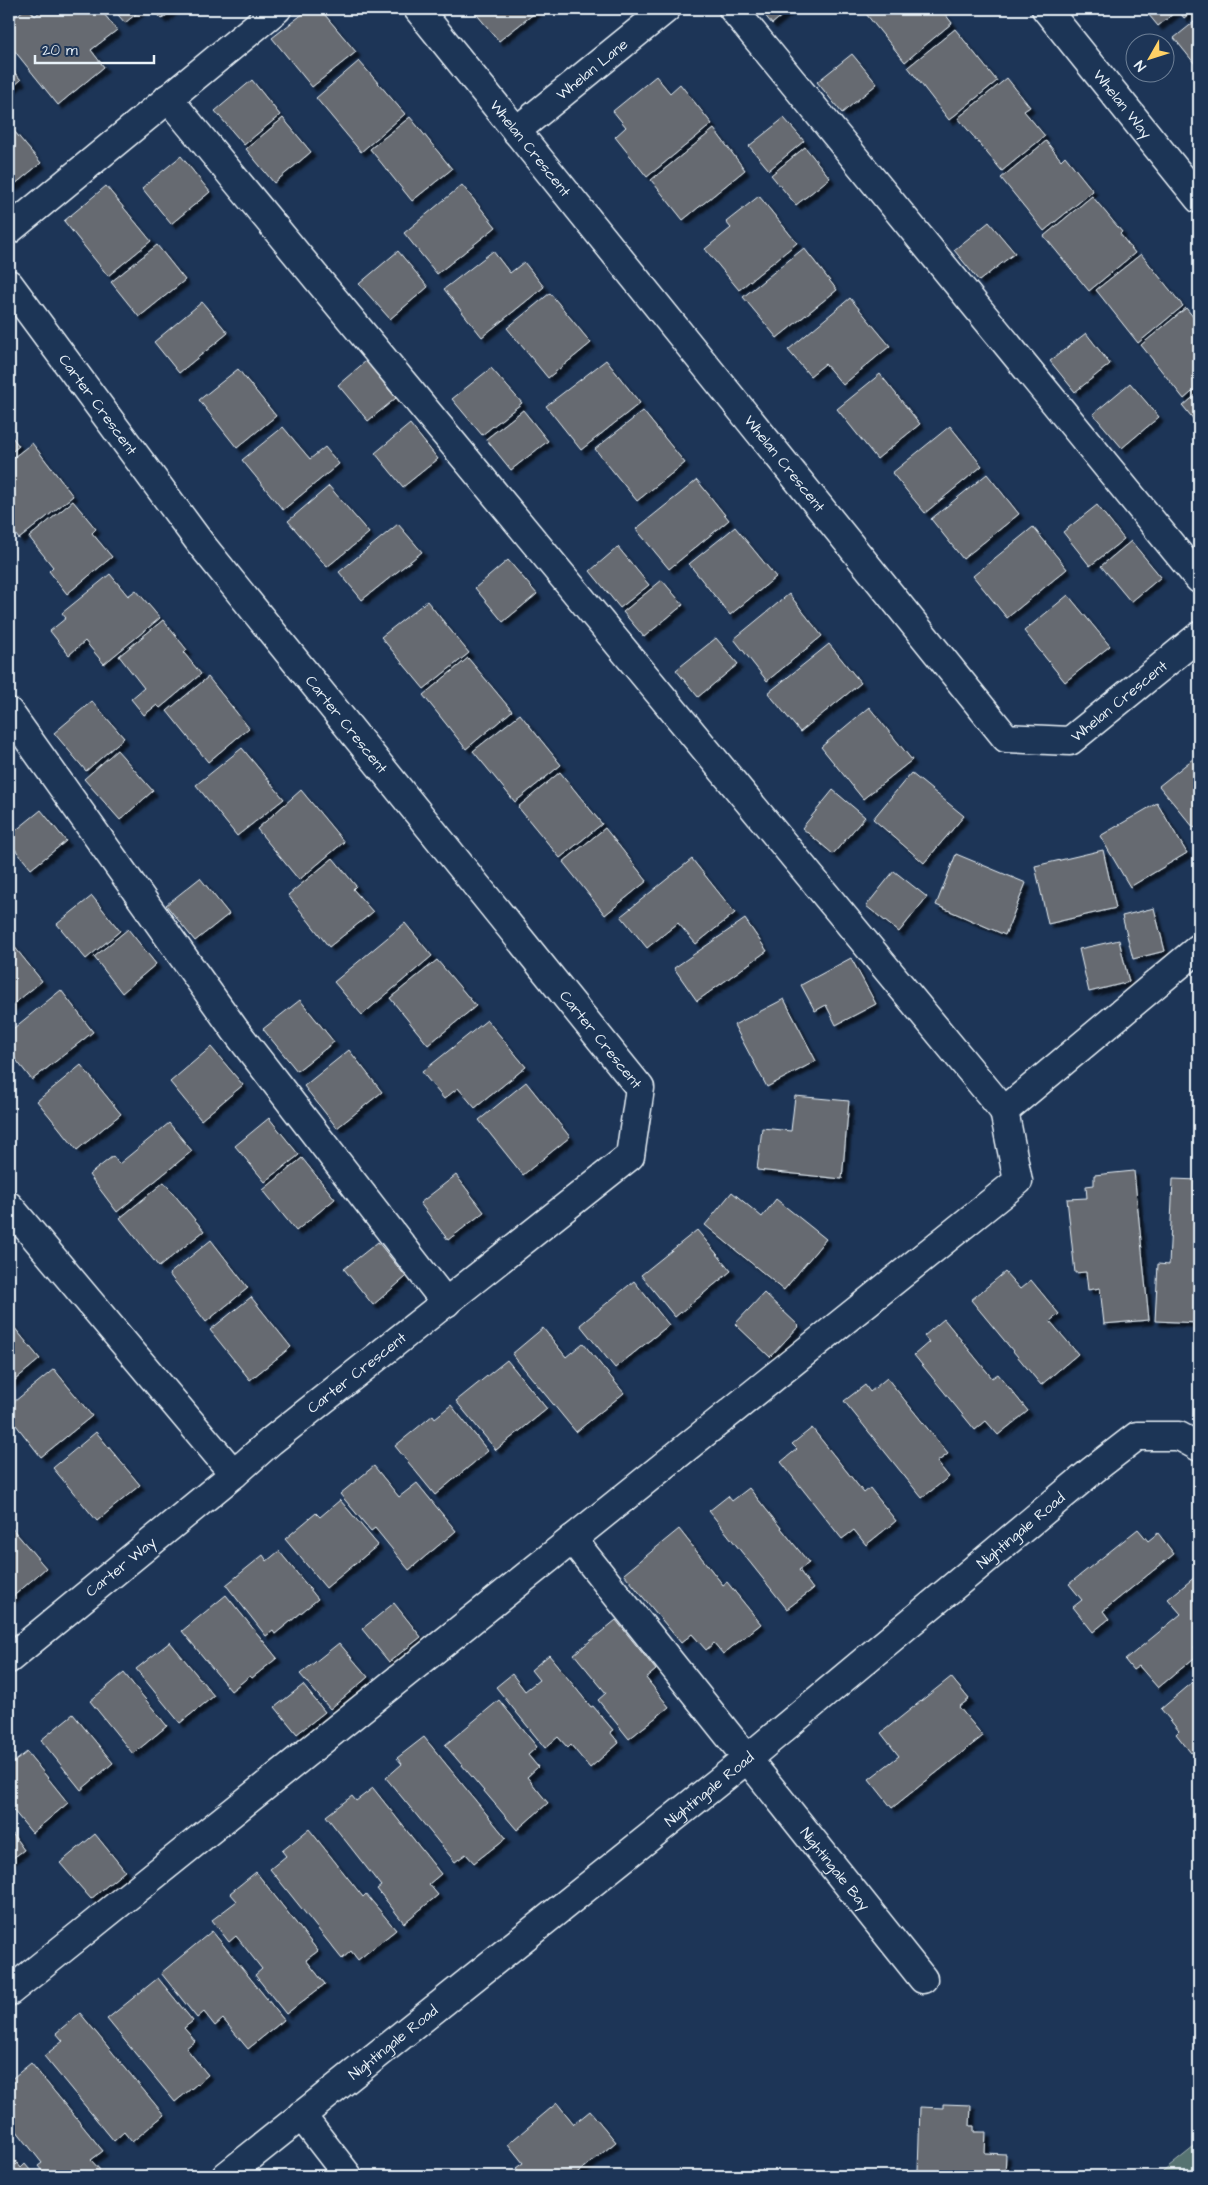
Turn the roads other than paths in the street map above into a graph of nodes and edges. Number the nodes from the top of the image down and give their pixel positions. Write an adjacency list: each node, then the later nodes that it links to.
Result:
1 (278, 9): 6 (street)
2 (418, 9): 7 (street, Whelan Crescent)
3 (666, 9): 7 (street, Whelan Lane)
4 (733, 9): 11 (street)
5 (1046, 9): 8 (street, Whelan Way)
6 (168, 98): 9 (street); 15 (street)
7 (516, 131): 12 (street, Whelan Crescent)
8 (1199, 199)
9 (9, 230)
10 (9, 284): 17 (street, Carter Crescent)
11 (1199, 579)
12 (1199, 636)
13 (9, 712): 17 (street)
14 (1198, 951): 15 (street)
15 (1004, 1111): 20 (street)
16 (9, 1206): 19 (street)
17 (446, 1304): 19 (street, Carter Crescent)
18 (1199, 1447): 22 (street, Nightingale Road)
19 (234, 1474): 21 (street, Carter Way)
20 (572, 1539): 22 (street, Nightingale Bay); 24 (street)
21 (11, 1653)
22 (746, 1760): 23 (street, Nightingale Bay); 25 (street, Nightingale Road)
23 (923, 1979)
24 (9, 1992)
25 (301, 2115): 26 (street, Nightingale Road); 27 (street)
26 (226, 2176)
27 (348, 2176)

